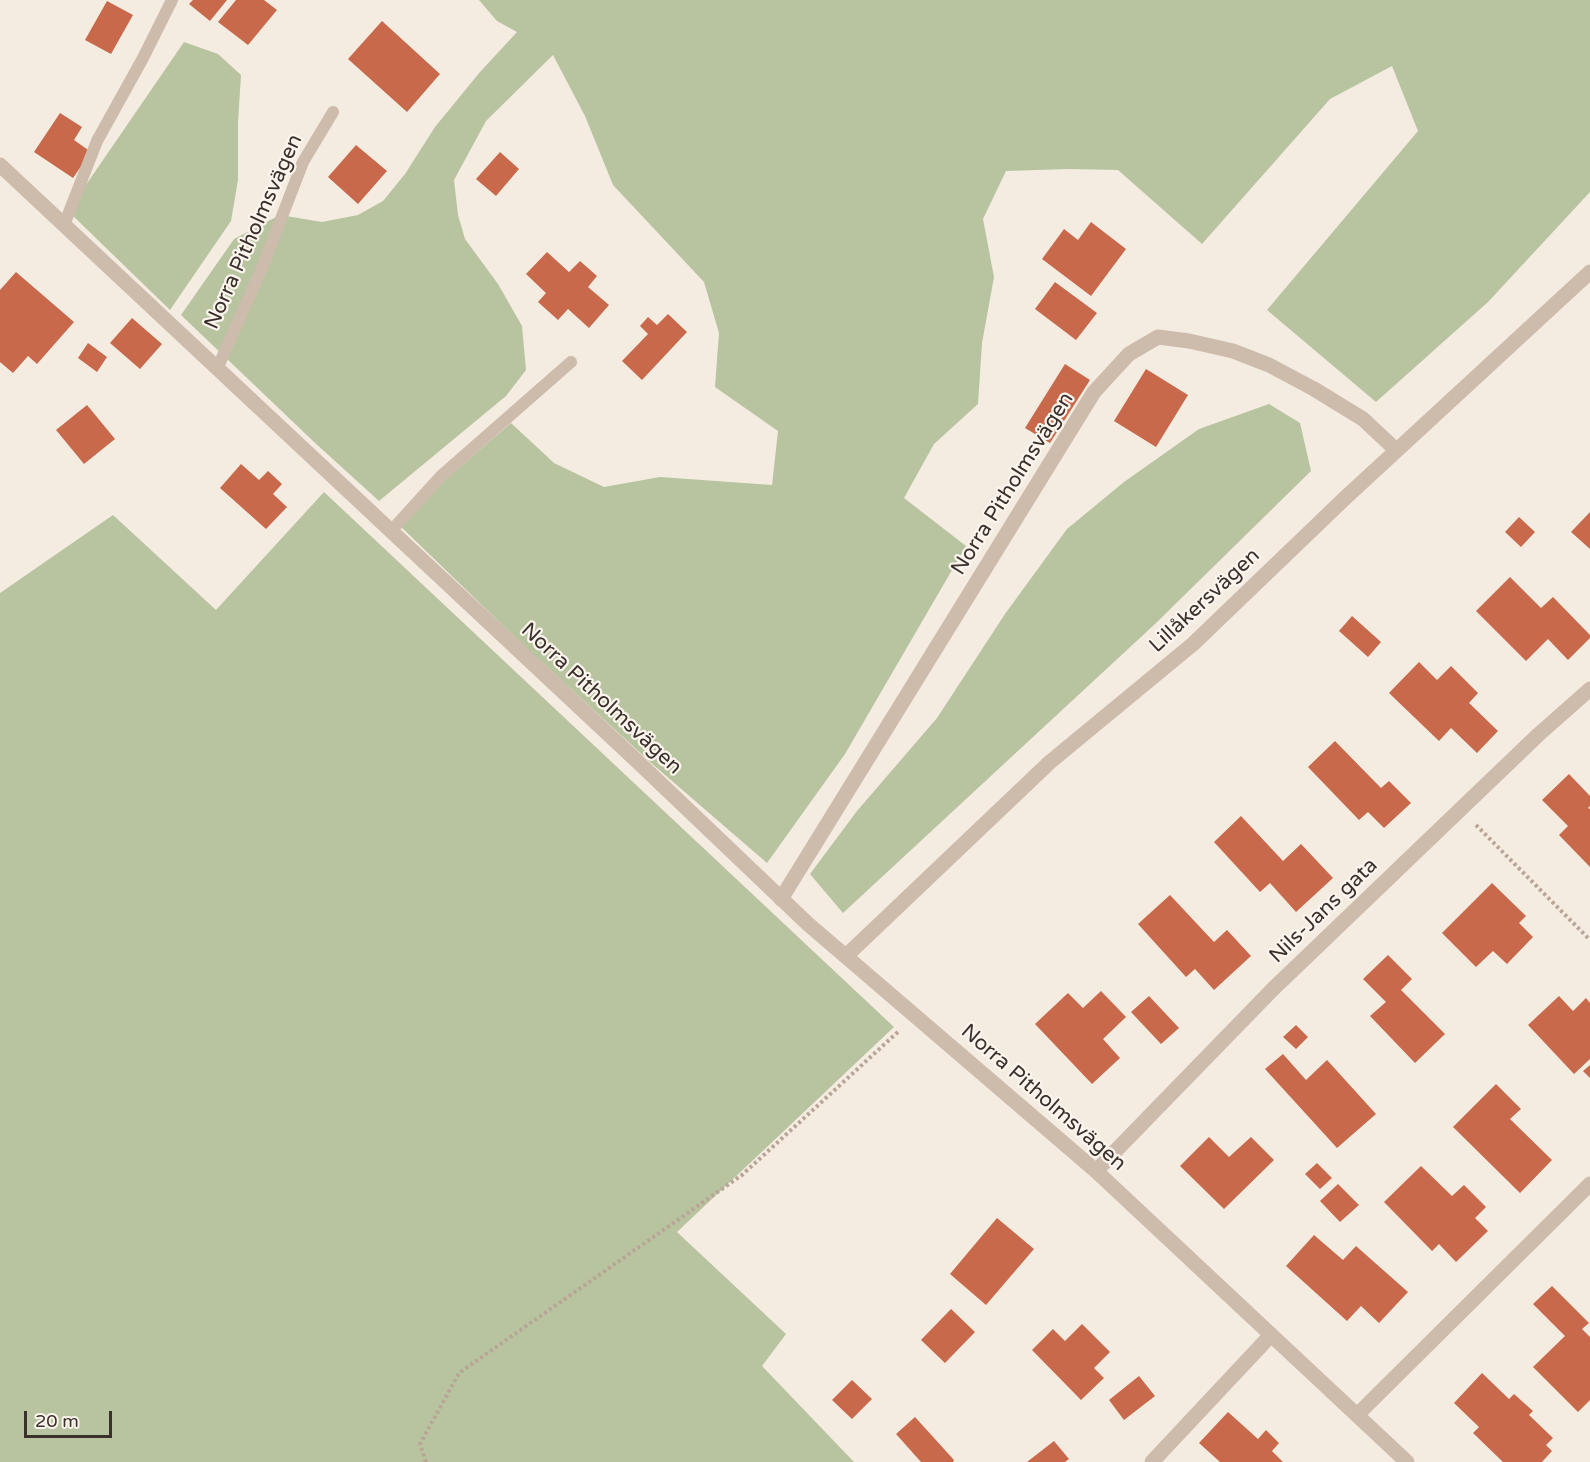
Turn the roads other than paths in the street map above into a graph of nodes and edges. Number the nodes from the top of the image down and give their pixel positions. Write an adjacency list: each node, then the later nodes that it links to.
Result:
1 (172, 0): 4 (lane)
2 (333, 112): 7 (lane, Norra Pitholmsvägen)
3 (0, 165): 4 (street, Norra Pitholmsvägen)
4 (64, 225): 7 (street, Norra Pitholmsvägen)
5 (1590, 272): 8 (street, Lillåkersvägen)
6 (571, 362): 9 (lane)
7 (217, 369): 9 (street, Norra Pitholmsvägen)
8 (1396, 450): 11 (street, Norra Pitholmsvägen); 12 (street, Lillåkersvägen)
9 (391, 531): 11 (street, Norra Pitholmsvägen)
10 (1590, 689): 13 (street, Nils-Jans gata)
11 (781, 899): 12 (street, Norra Pitholmsvägen)
12 (846, 956): 13 (street, Norra Pitholmsvägen)
13 (1096, 1171): 15 (street, Norra Pitholmsvägen)
14 (1590, 1184): 16 (street)
15 (1272, 1335): 16 (street, Norra Pitholmsvägen); 17 (street)
16 (1357, 1415): 18 (street, Norra Pitholmsvägen)
17 (1152, 1462)
18 (1407, 1462)

